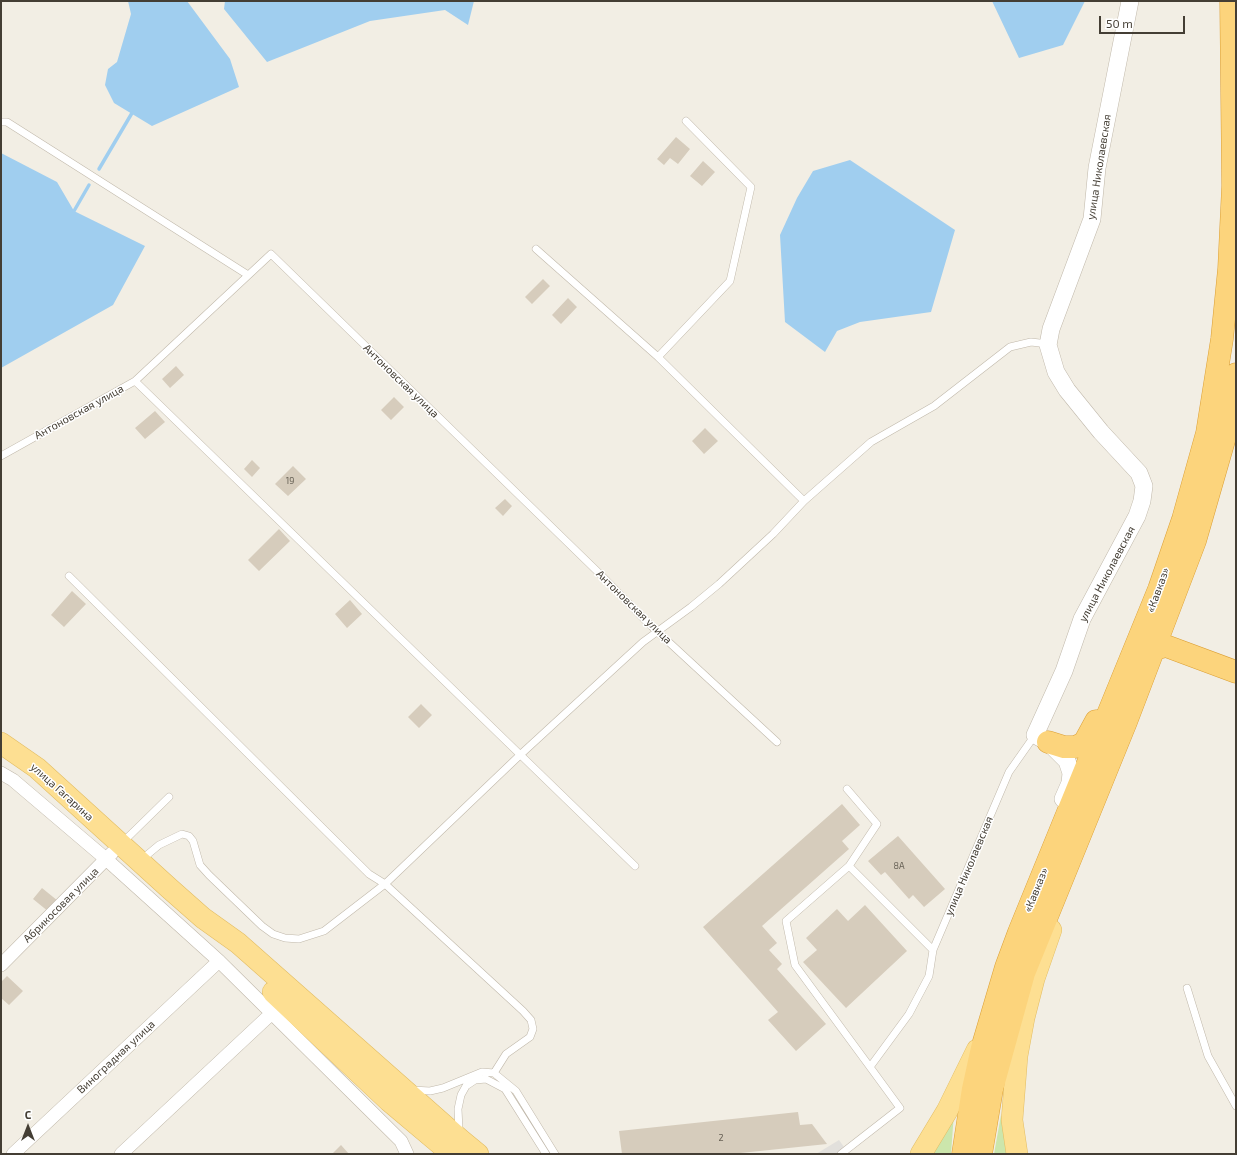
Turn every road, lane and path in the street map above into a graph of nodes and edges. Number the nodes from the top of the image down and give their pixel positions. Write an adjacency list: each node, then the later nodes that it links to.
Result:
1 (1130, 1): 7 (street, улица Николаевская)
2 (1231, 1): 16 (highway, «Кавказ»)
3 (686, 121): 8 (lane)
4 (1, 122): 6 (lane)
5 (536, 249): 8 (lane)
6 (248, 275): 10 (lane, Антоновская улица); 14 (lane, Антоновская улица)
7 (1048, 344): 12 (lane); 18 (street, улица Николаевская)
8 (658, 357): 12 (lane)
9 (1236, 374): 15 (highway, «Кавказ»)
10 (135, 381): 11 (lane, Антоновская улица); 21 (lane)
11 (1, 456)
12 (804, 501): 14 (lane)
13 (69, 576): 32 (lane)
14 (658, 631): 19 (lane, Антоновская улица); 21 (lane)
15 (1161, 643): 17 (highway); 25 (highway, «Кавказ»)
16 (1132, 658): 18 (highway); 26 (highway, «Кавказ»)
17 (1236, 672)
18 (1041, 739): 26 (street); 33 (lane, улица Николаевская)
19 (777, 742)
20 (1, 743): 27 (main road, улица Гагарина)
21 (520, 755): 30 (lane); 32 (lane)
22 (1, 773): 28 (street)
23 (847, 790): 31 (lane)
24 (169, 797): 27 (lane)
25 (1088, 817): 54 (highway, «Кавказ»); 55 (main road)
26 (1058, 835): 38 (highway, «Кавказ»)
27 (121, 844): 28 (street, Абрикосовая улица); 29 (main road, улица Гагарина)
28 (106, 859): 34 (street); 35 (street, Абрикосовая улица)
29 (139, 862): 32 (lane); 41 (main road, улица Гагарина)
30 (635, 866)
31 (849, 866): 33 (lane); 39 (lane)
32 (385, 884): 40 (lane)
33 (933, 950): 39 (lane, улица Николаевская)
34 (219, 961): 37 (street); 44 (street, Виноградная улица)
35 (1, 965)
36 (1187, 988): 42 (lane)
37 (272, 1013): 45 (street); 46 (street)
38 (987, 1029): 52 (main road); 53 (highway, «Кавказ»)
39 (870, 1067): 51 (lane)
40 (494, 1073): 41 (lane); 50 (lane)
41 (394, 1094): 43 (main road); 47 (main road)
42 (1236, 1106)
43 (462, 1150): 48 (main road); 49 (lane)
44 (14, 1154)
45 (121, 1154)
46 (407, 1154)
47 (439, 1154)
48 (478, 1154)
49 (546, 1154)
50 (555, 1154)
51 (842, 1154)
52 (922, 1154)
53 (963, 1154)
54 (981, 1154)
55 (1018, 1154)

